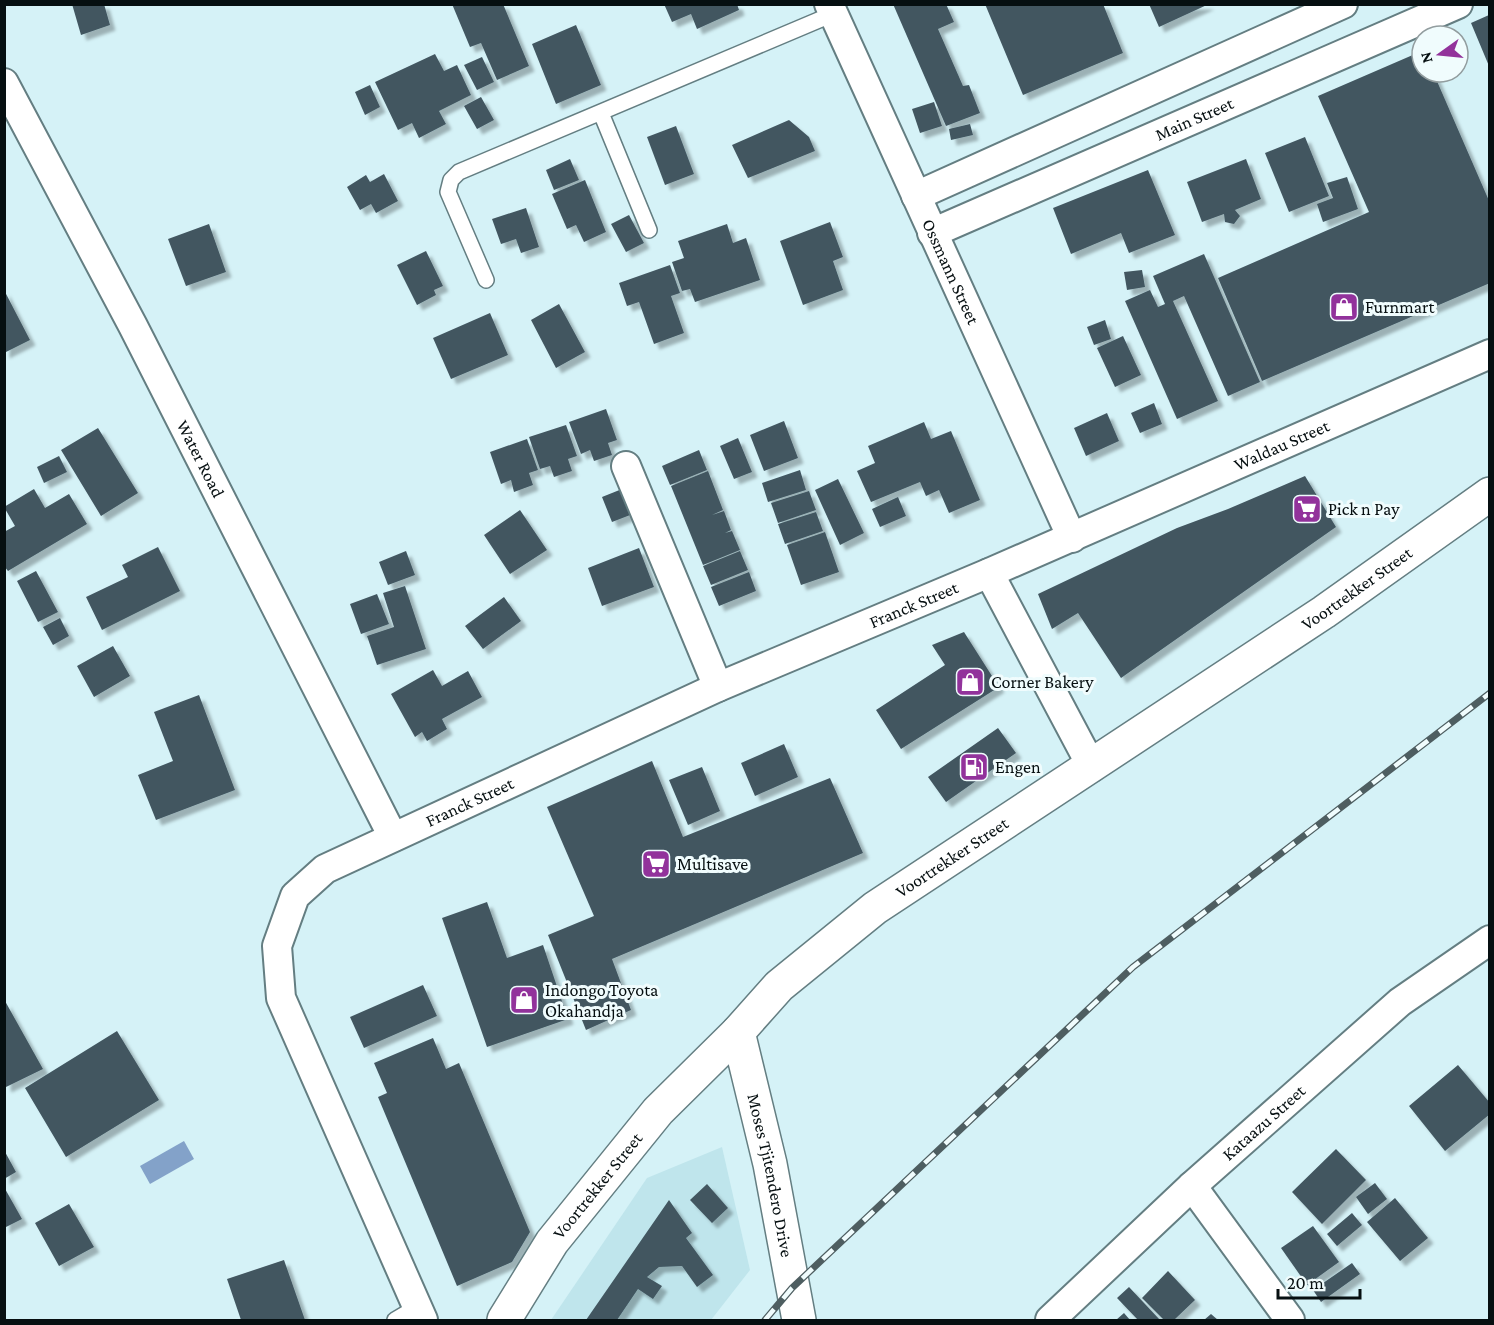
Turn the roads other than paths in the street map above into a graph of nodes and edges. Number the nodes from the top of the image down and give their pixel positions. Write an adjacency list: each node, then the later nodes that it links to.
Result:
1 (1343, 4): 6 (street)
2 (1458, 4): 8 (street, Main Street)
3 (831, 9): 5 (lane); 6 (street, Ossmann Street)
4 (4, 83): 17 (street, Water Road)
5 (601, 113): 7 (lane); 9 (lane)
6 (916, 196): 8 (street, Ossmann Street)
7 (649, 230)
8 (932, 233): 13 (street, Ossmann Street)
9 (486, 280)
10 (1490, 354): 13 (street, Waldau Street)
11 (626, 466): 15 (street)
12 (1490, 494): 16 (main road, Voortrekker Street)
13 (1072, 538): 14 (street, Franck Street)
14 (989, 573): 15 (street, Franck Street); 16 (street)
15 (718, 687): 17 (street, Franck Street)
16 (1092, 767): 19 (main road, Voortrekker Street)
17 (393, 837): 21 (street, Franck Street)
18 (1490, 940): 20 (street, Kataazu Street)
19 (738, 1032): 22 (main road, Voortrekker Street); 23 (main road, Moses Tjitendero Drive)
20 (1191, 1186): 24 (street, Kataazu Street); 25 (street)
21 (412, 1316)
22 (504, 1320)
23 (799, 1320)
24 (1050, 1320)
25 (1290, 1320)

